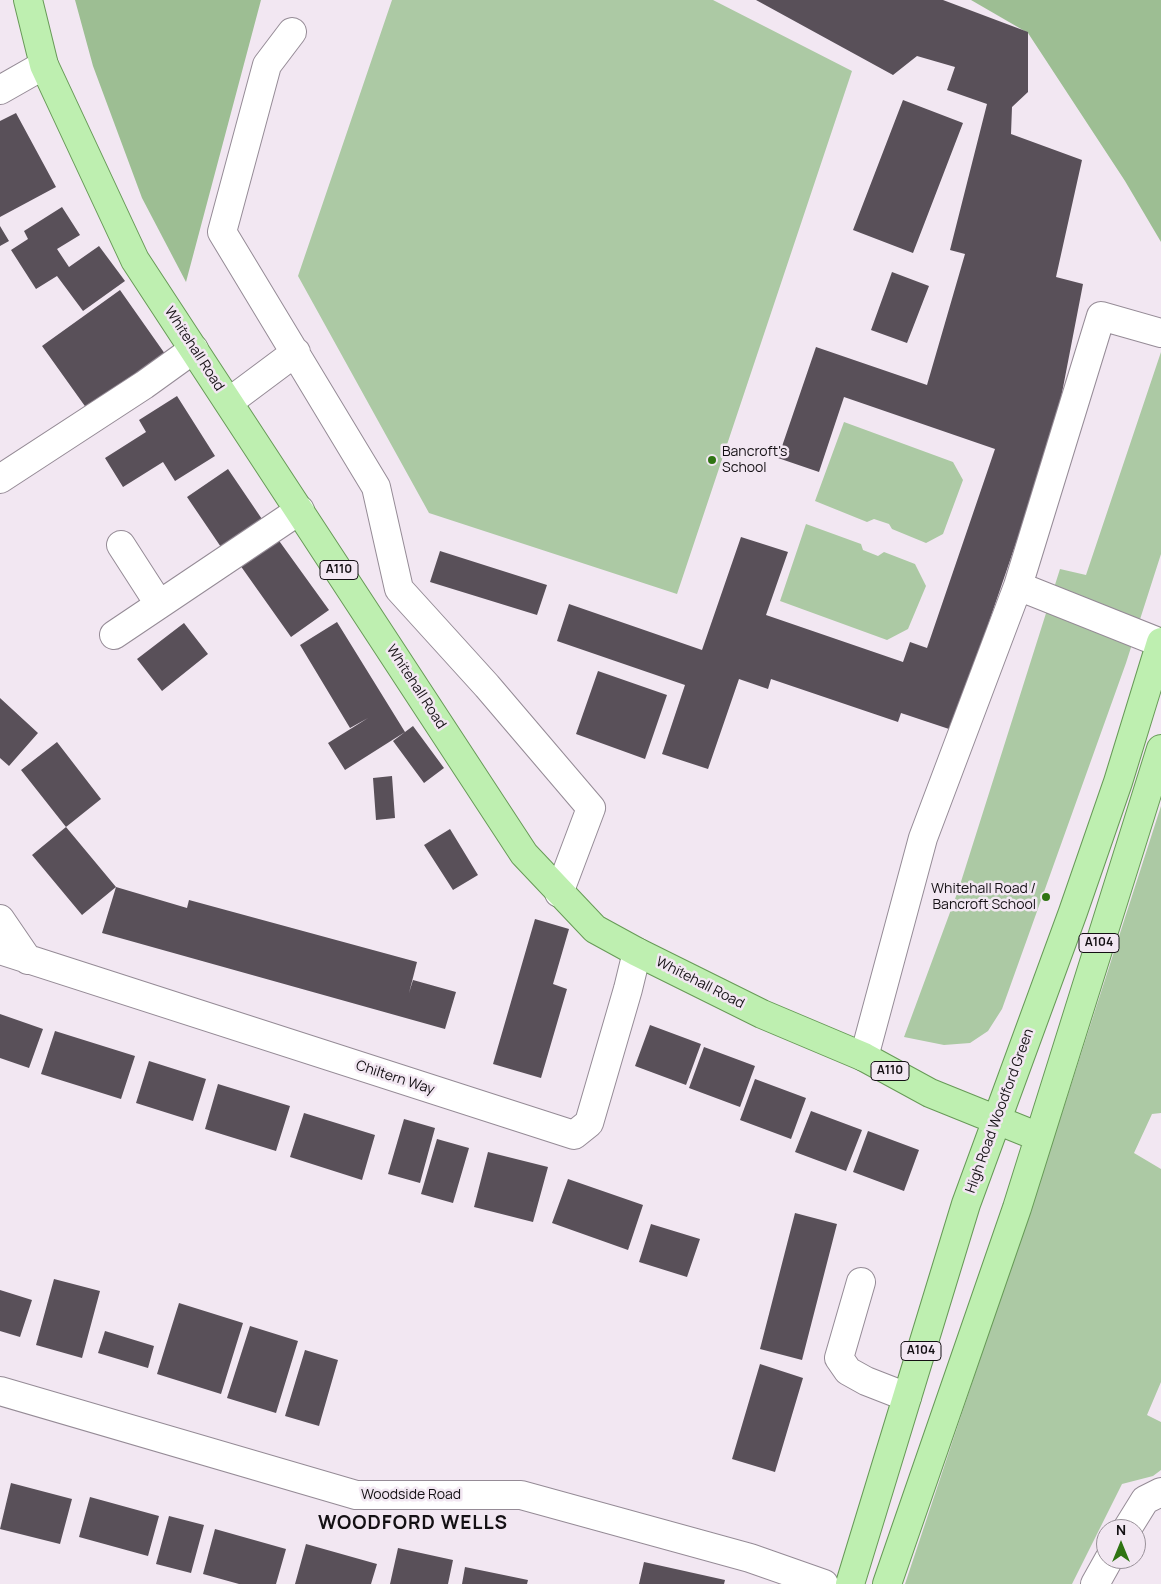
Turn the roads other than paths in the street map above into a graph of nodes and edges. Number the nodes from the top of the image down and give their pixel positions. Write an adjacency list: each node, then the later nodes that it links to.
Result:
1 (28, 0): 3 (main road, Whitehall Road / A110)
2 (292, 32): 7 (street)
3 (44, 65): 4 (street); 6 (main road, Whitehall Road / A110)
4 (0, 90)
5 (1161, 333): 12 (street)
6 (194, 349): 8 (main road, Whitehall Road / A110); 9 (street)
7 (296, 352): 8 (street); 17 (street)
8 (229, 402): 10 (main road, Whitehall Road / A110)
9 (0, 479)
10 (300, 510): 13 (street); 17 (main road, Whitehall Road / A110)
11 (121, 545): 13 (street)
12 (1018, 586): 15 (street); 22 (street)
13 (159, 604): 14 (street)
14 (114, 635)
15 (1161, 643): 23 (main road, High Road Woodford Green / A104)
16 (1161, 749): 24 (main road, A104)
17 (560, 893): 20 (main road, Whitehall Road / A110)
18 (0, 919): 21 (street)
19 (0, 950): 21 (street, Chiltern Way)
20 (637, 952): 21 (street, Chiltern Way); 22 (main road, Whitehall Road / A110)
21 (28, 960)
22 (864, 1056): 23 (main road, Whitehall Road / A110)
23 (996, 1120): 24 (main road, Whitehall Road / A110); 27 (main road, High Road Woodford Green / A104)
24 (1039, 1137): 33 (main road, A104)
25 (860, 1282): 27 (street)
26 (0, 1391): 31 (street, Woodside Road)
27 (907, 1397): 32 (main road, High Road Woodford Green / A104)
28 (1161, 1492): 29 (street)
29 (1133, 1519)
30 (1103, 1569): 34 (street)
31 (824, 1584)
32 (850, 1584)
33 (887, 1584)
34 (1095, 1584)

